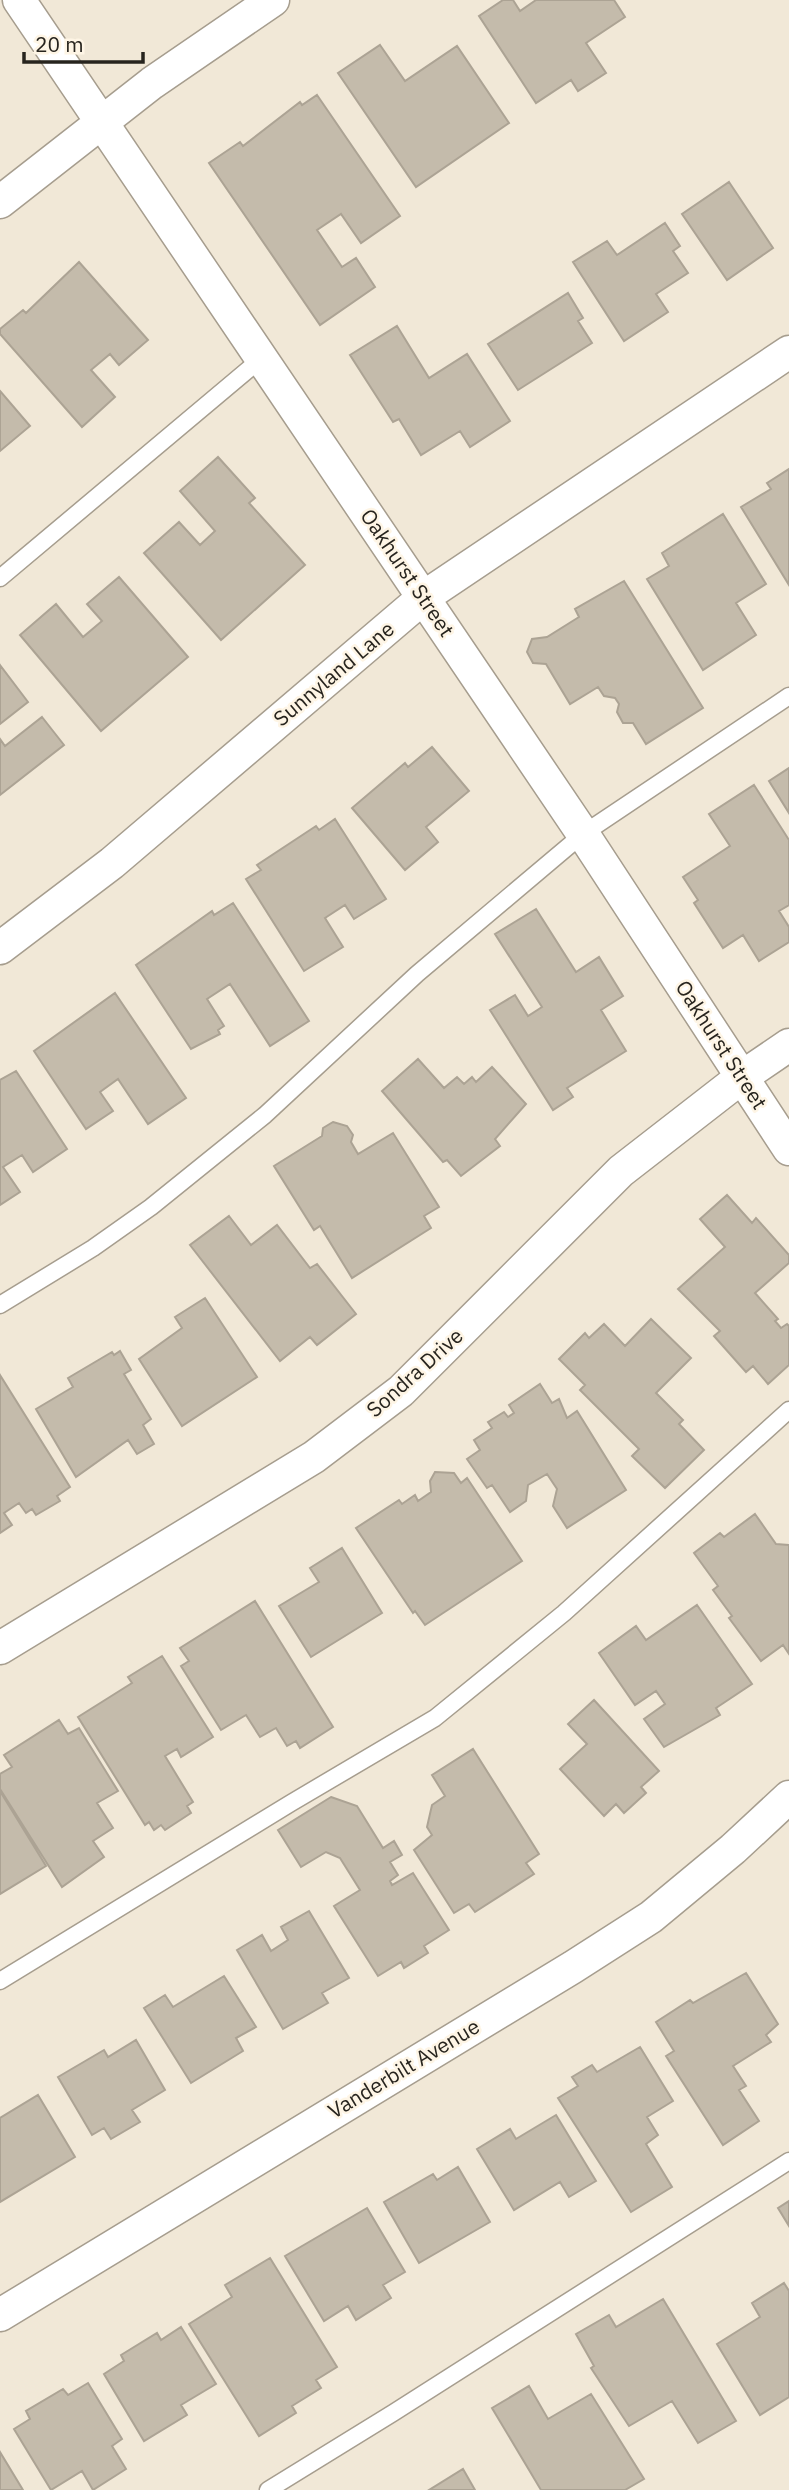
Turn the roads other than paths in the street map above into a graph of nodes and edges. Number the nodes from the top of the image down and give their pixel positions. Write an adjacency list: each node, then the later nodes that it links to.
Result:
1 (19, 0): 3 (street, Oakhurst Street)
2 (273, 0): 3 (street)
3 (100, 123): 4 (street); 6 (street, Oakhurst Street)
4 (0, 202)
5 (789, 352): 8 (street, Sunnyland Lane)
6 (262, 358): 7 (lane); 8 (street, Oakhurst Street)
7 (0, 578)
8 (424, 597): 10 (street, Oakhurst Street); 11 (street, Sunnyland Lane)
9 (789, 696): 10 (lane)
10 (583, 834): 13 (street, Oakhurst Street); 15 (lane)
11 (0, 948)
12 (789, 1045): 13 (street, Sondra Drive)
13 (742, 1077): 14 (street, Oakhurst Street); 17 (street, Sondra Drive)
14 (789, 1149)
15 (0, 1305)
16 (789, 1410): 19 (lane)
17 (0, 1648)
18 (789, 1797): 21 (street, Vanderbilt Avenue)
19 (0, 1981)
20 (789, 2161): 22 (lane)
21 (0, 2315)
22 (268, 2490)

